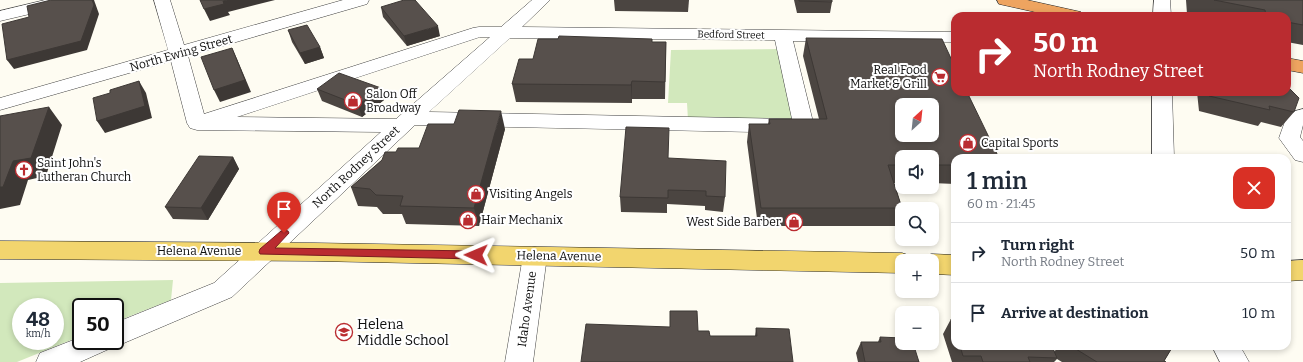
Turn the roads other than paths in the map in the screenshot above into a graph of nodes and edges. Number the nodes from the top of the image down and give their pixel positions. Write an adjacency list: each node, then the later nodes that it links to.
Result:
1 (66, 0): 7 (street)
2 (162, 0): 11 (street)
3 (361, 0): 11 (street, North Ewing Street)
4 (542, 0): 8 (street, North Rodney Street)
5 (1006, 0): 6 (highway)
6 (1058, 12)
7 (0, 16)
8 (507, 32): 9 (street, Bedford Street); 17 (street, North Rodney Street); 18 (street, Bedford Street)
9 (783, 35): 10 (street, Bedford Street); 17 (street)
10 (951, 37)
11 (178, 54): 15 (street, North Ewing Street); 18 (street)
12 (1291, 65): 13 (highway)
13 (1303, 67)
14 (1162, 96): 19 (street)
15 (0, 104)
16 (1303, 115): 20 (street)
17 (405, 122): 18 (street); 22 (street, North Rodney Street)
18 (197, 123)
19 (1163, 154)
20 (1303, 155)
21 (0, 250): 22 (main road, Helena Avenue)
22 (264, 252): 23 (main road, Helena Avenue); 31 (street, North Rodney Street)
23 (535, 256): 24 (main road, Helena Avenue); 35 (street, Idaho Avenue)
24 (895, 264)
25 (939, 264): 26 (main road)
26 (951, 264)
27 (1291, 270): 28 (main road)
28 (1303, 270)
29 (1291, 276): 30 (street)
30 (1303, 281)
31 (124, 331)
32 (79, 350): 34 (street)
33 (1227, 350): 36 (street)
34 (50, 362)
35 (519, 362)
36 (1234, 362)

